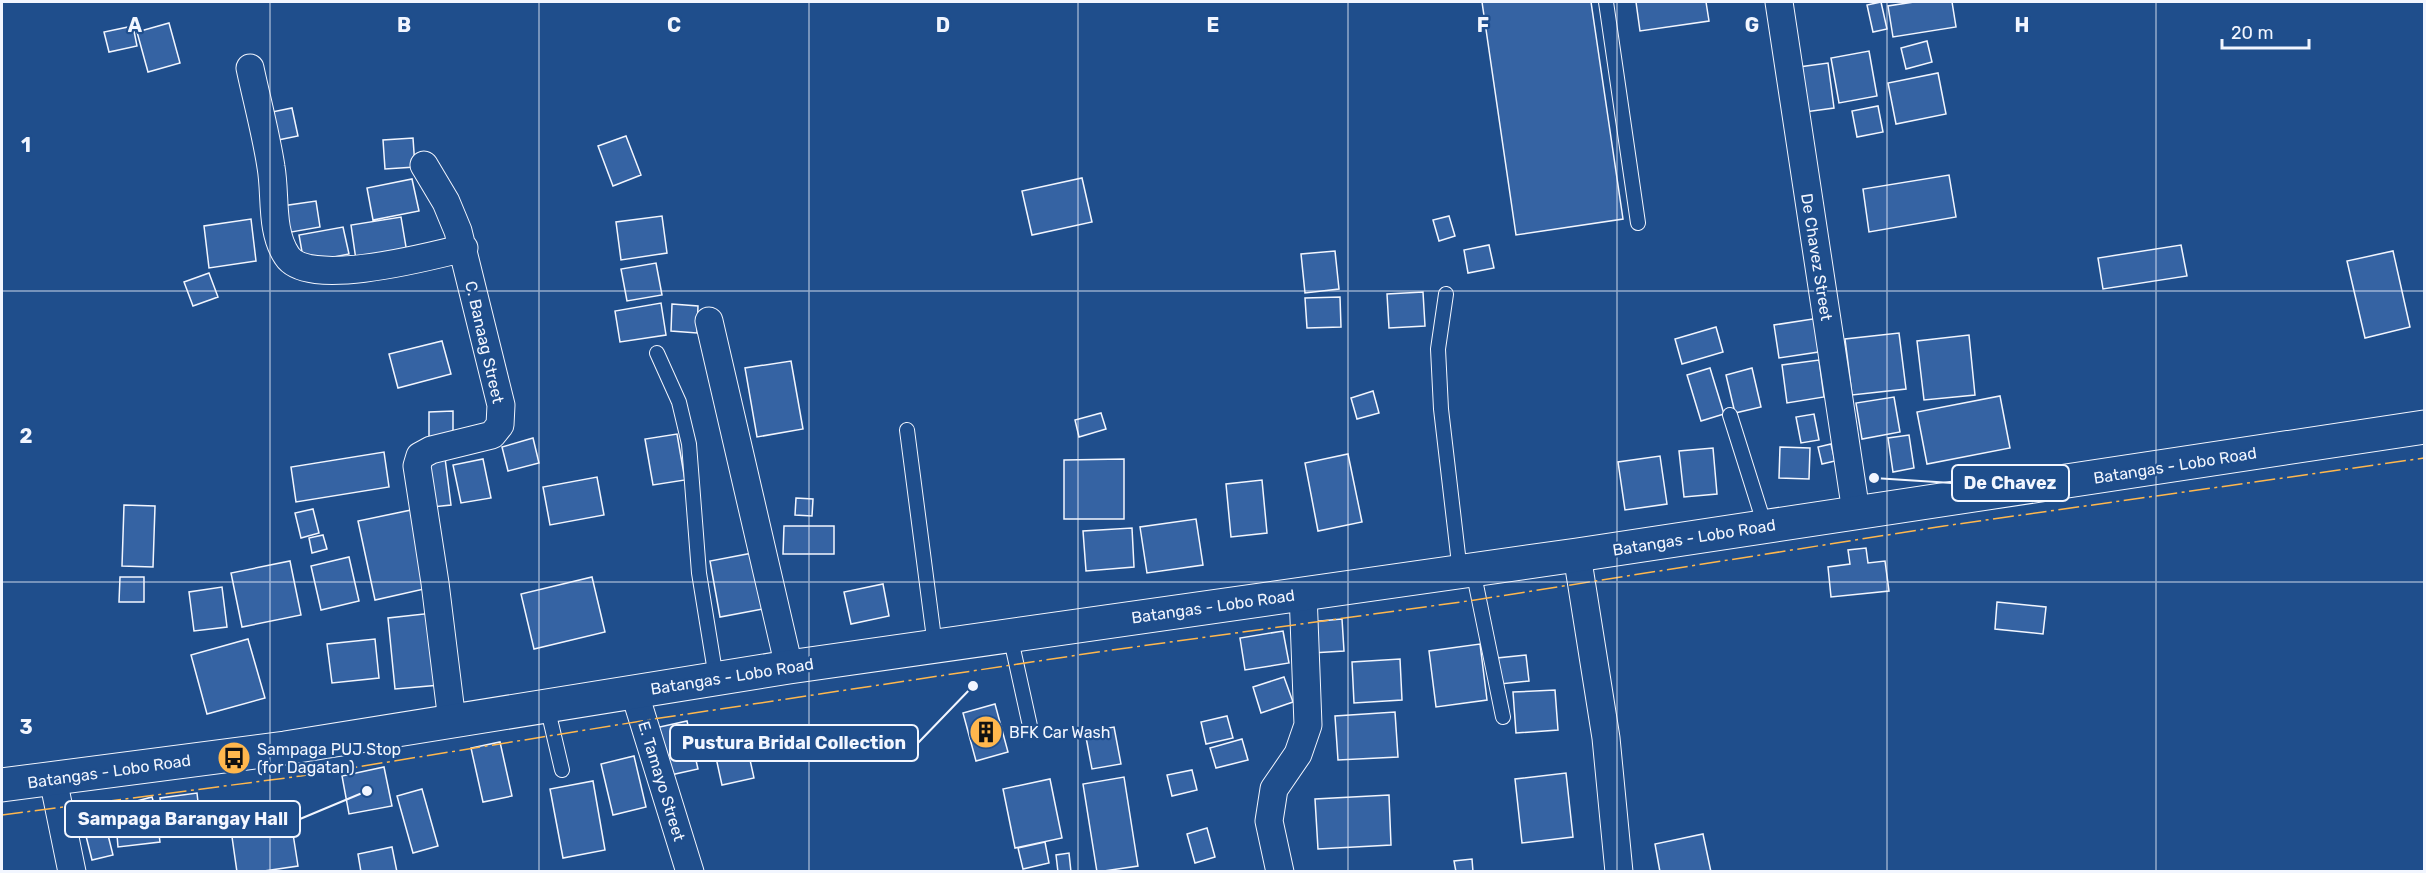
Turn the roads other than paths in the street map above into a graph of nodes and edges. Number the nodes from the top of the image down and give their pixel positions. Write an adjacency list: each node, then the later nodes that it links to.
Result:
1 (1606, 2): 5 (lane)
2 (1779, 2): 13 (street, De Chavez Street)
3 (250, 68): 6 (street)
4 (424, 165): 6 (street, C. Banaag Street)
5 (1638, 223)
6 (464, 248): 25 (street, C. Banaag Street)
7 (1446, 294): 16 (lane)
8 (709, 321): 20 (street)
9 (657, 353): 21 (lane)
10 (1730, 416): 14 (lane)
11 (2424, 427): 13 (main road, Batangas - Lobo Road)
12 (907, 430): 19 (lane)
13 (1856, 512): 14 (main road, Batangas - Lobo Road)
14 (1765, 526): 15 (main road, Batangas - Lobo Road)
15 (1576, 555): 16 (main road, Batangas - Lobo Road); 33 (street)
16 (1466, 571): 17 (main road, Batangas - Lobo Road); 24 (lane)
17 (1303, 593): 18 (main road, Batangas - Lobo Road); 32 (street)
18 (1010, 635): 19 (main road, Batangas - Lobo Road); 26 (lane)
19 (935, 646): 20 (main road, Batangas - Lobo Road)
20 (789, 667): 21 (main road, Batangas - Lobo Road)
21 (716, 678): 22 (main road, Batangas - Lobo Road)
22 (634, 692): 23 (main road, Batangas - Lobo Road); 31 (street, E. Tamayo Street)
23 (547, 706): 25 (main road, Batangas - Lobo Road); 27 (lane)
24 (1503, 717)
25 (452, 721): 28 (main road, Batangas - Lobo Road)
26 (1030, 726)
27 (562, 770)
28 (53, 779): 29 (main road, Batangas - Lobo Road); 30 (street)
29 (2, 785)
30 (72, 872)
31 (690, 872)
32 (1280, 872)
33 (1619, 872)

